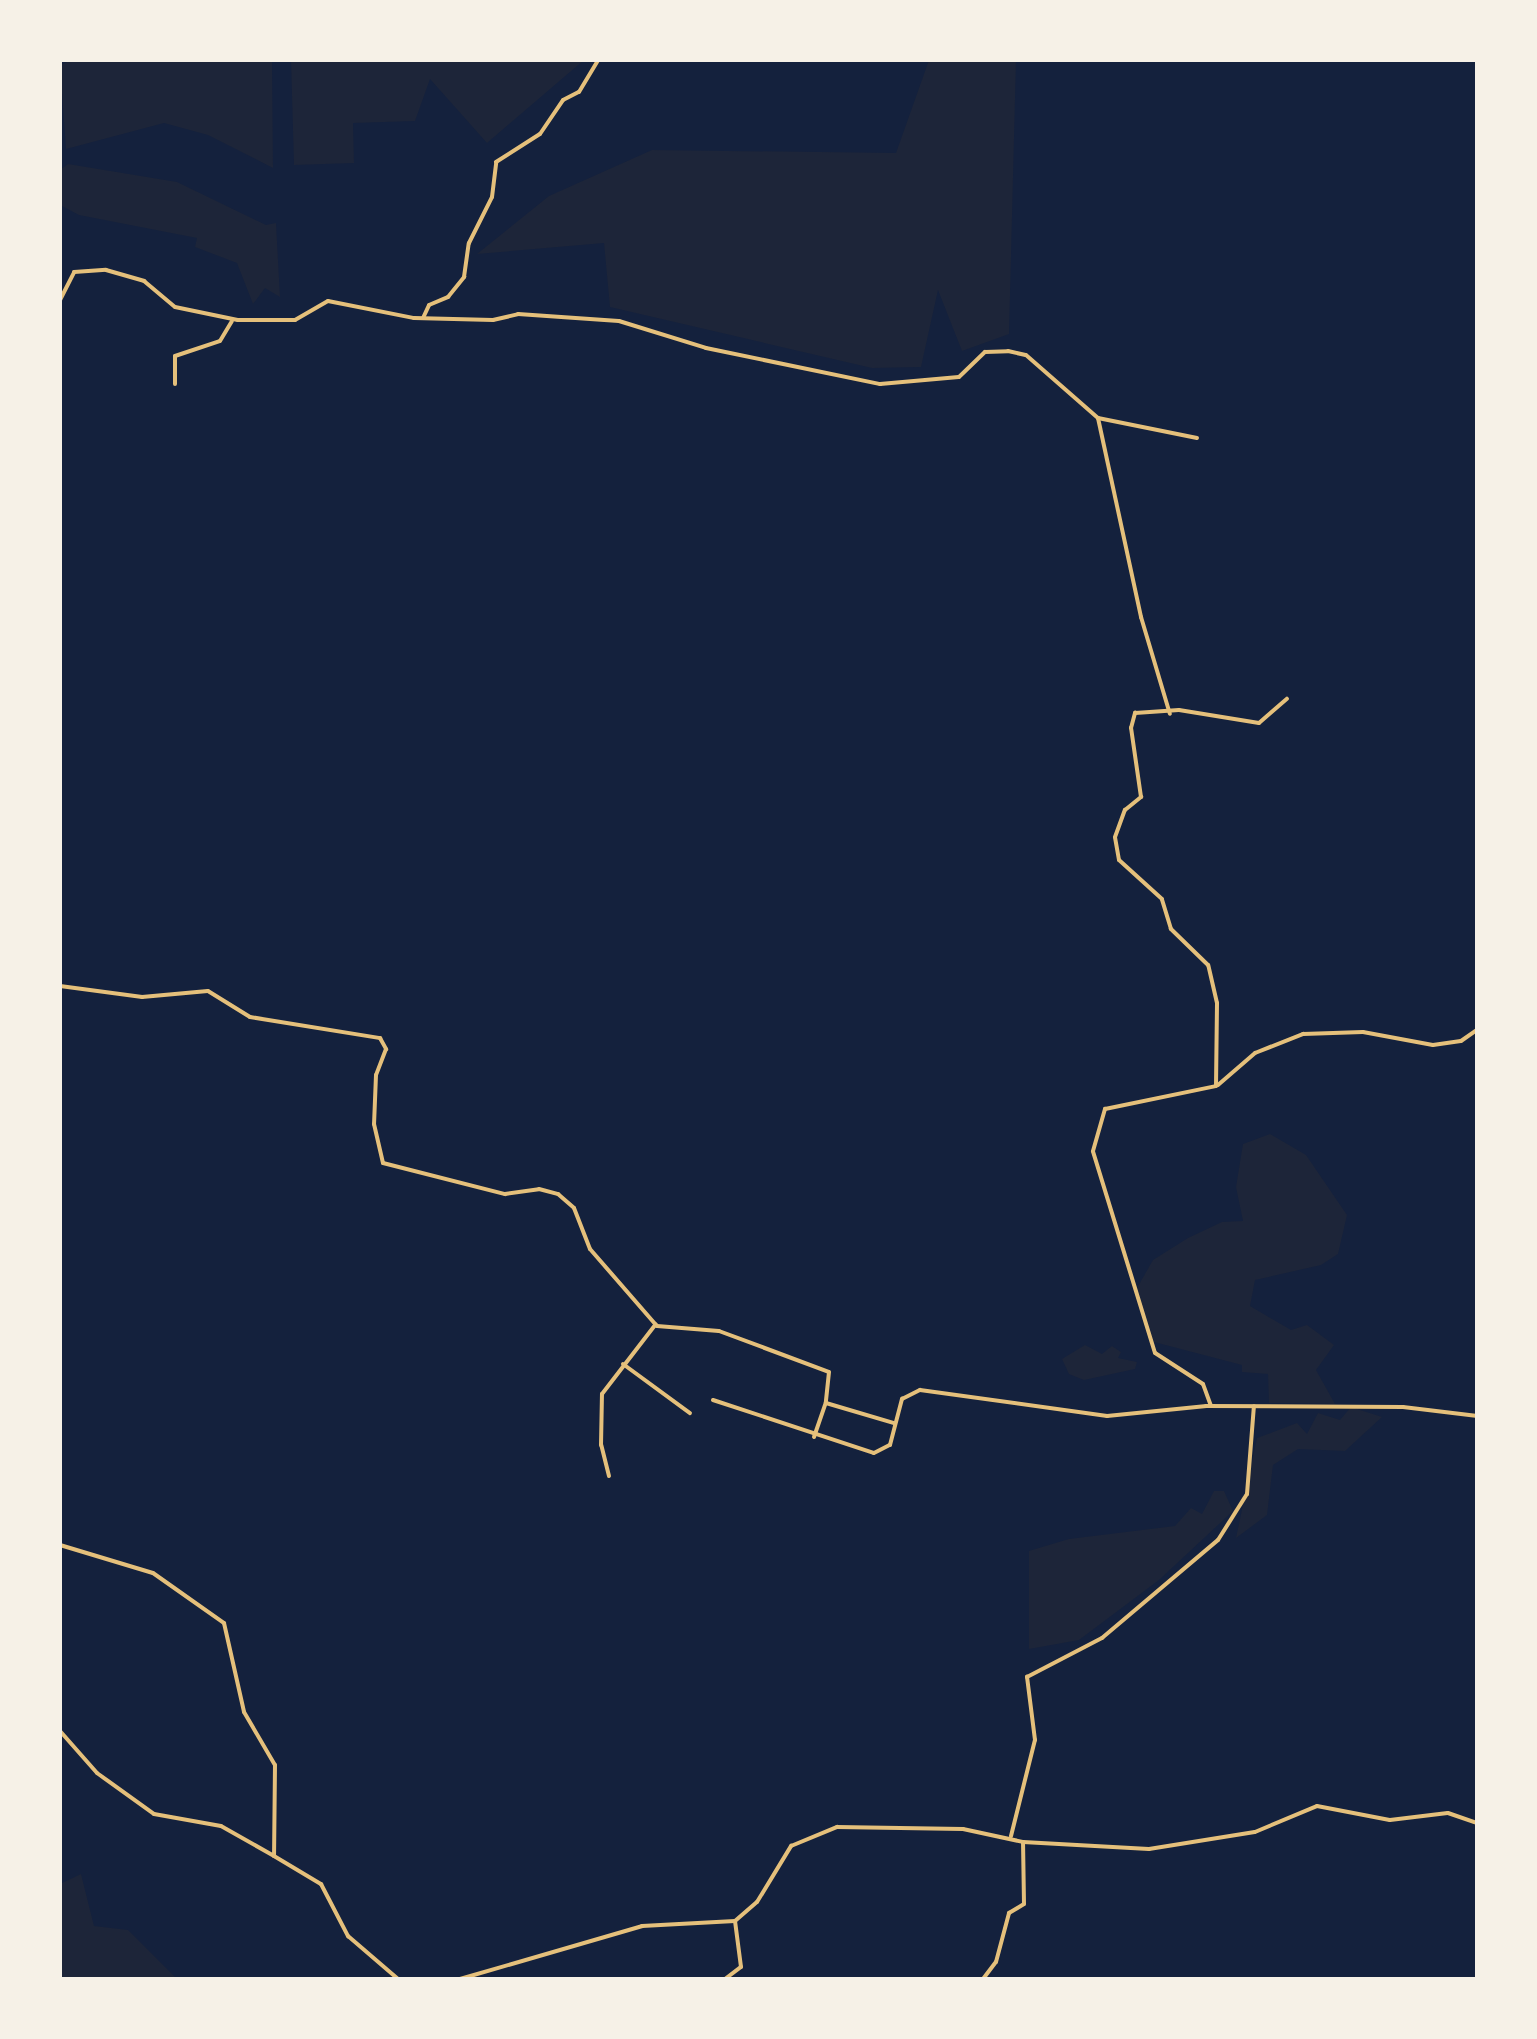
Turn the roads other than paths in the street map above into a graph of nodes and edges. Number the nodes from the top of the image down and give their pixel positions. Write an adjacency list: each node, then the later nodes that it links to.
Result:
1 (598, 60): 3 (street)
2 (60, 300): 4 (street)
3 (422, 318): 4 (street); 6 (street)
4 (233, 319): 5 (street)
5 (176, 384)
6 (1098, 418): 7 (street); 9 (street)
7 (1198, 438)
8 (1287, 699): 9 (street)
9 (1170, 715): 12 (street)
10 (60, 986): 13 (street)
11 (1477, 1030): 12 (street)
12 (1216, 1086): 17 (street)
13 (656, 1324): 14 (street); 16 (street)
14 (623, 1364): 19 (street); 23 (street)
15 (713, 1400): 22 (street)
16 (826, 1403): 21 (street); 22 (street)
17 (1211, 1406): 18 (street); 21 (street)
18 (1254, 1406): 20 (street); 27 (street)
19 (690, 1412)
20 (1477, 1416)
21 (894, 1423): 22 (street)
22 (814, 1437)
23 (609, 1476)
24 (60, 1546): 29 (street)
25 (60, 1731): 29 (street)
26 (1477, 1823): 28 (street)
27 (1011, 1838): 28 (street); 30 (street)
28 (1023, 1842): 34 (street)
29 (274, 1856): 31 (street)
30 (734, 1920): 32 (street); 33 (street)
31 (398, 1979)
32 (460, 1979)
33 (725, 1979)
34 (982, 1979)

